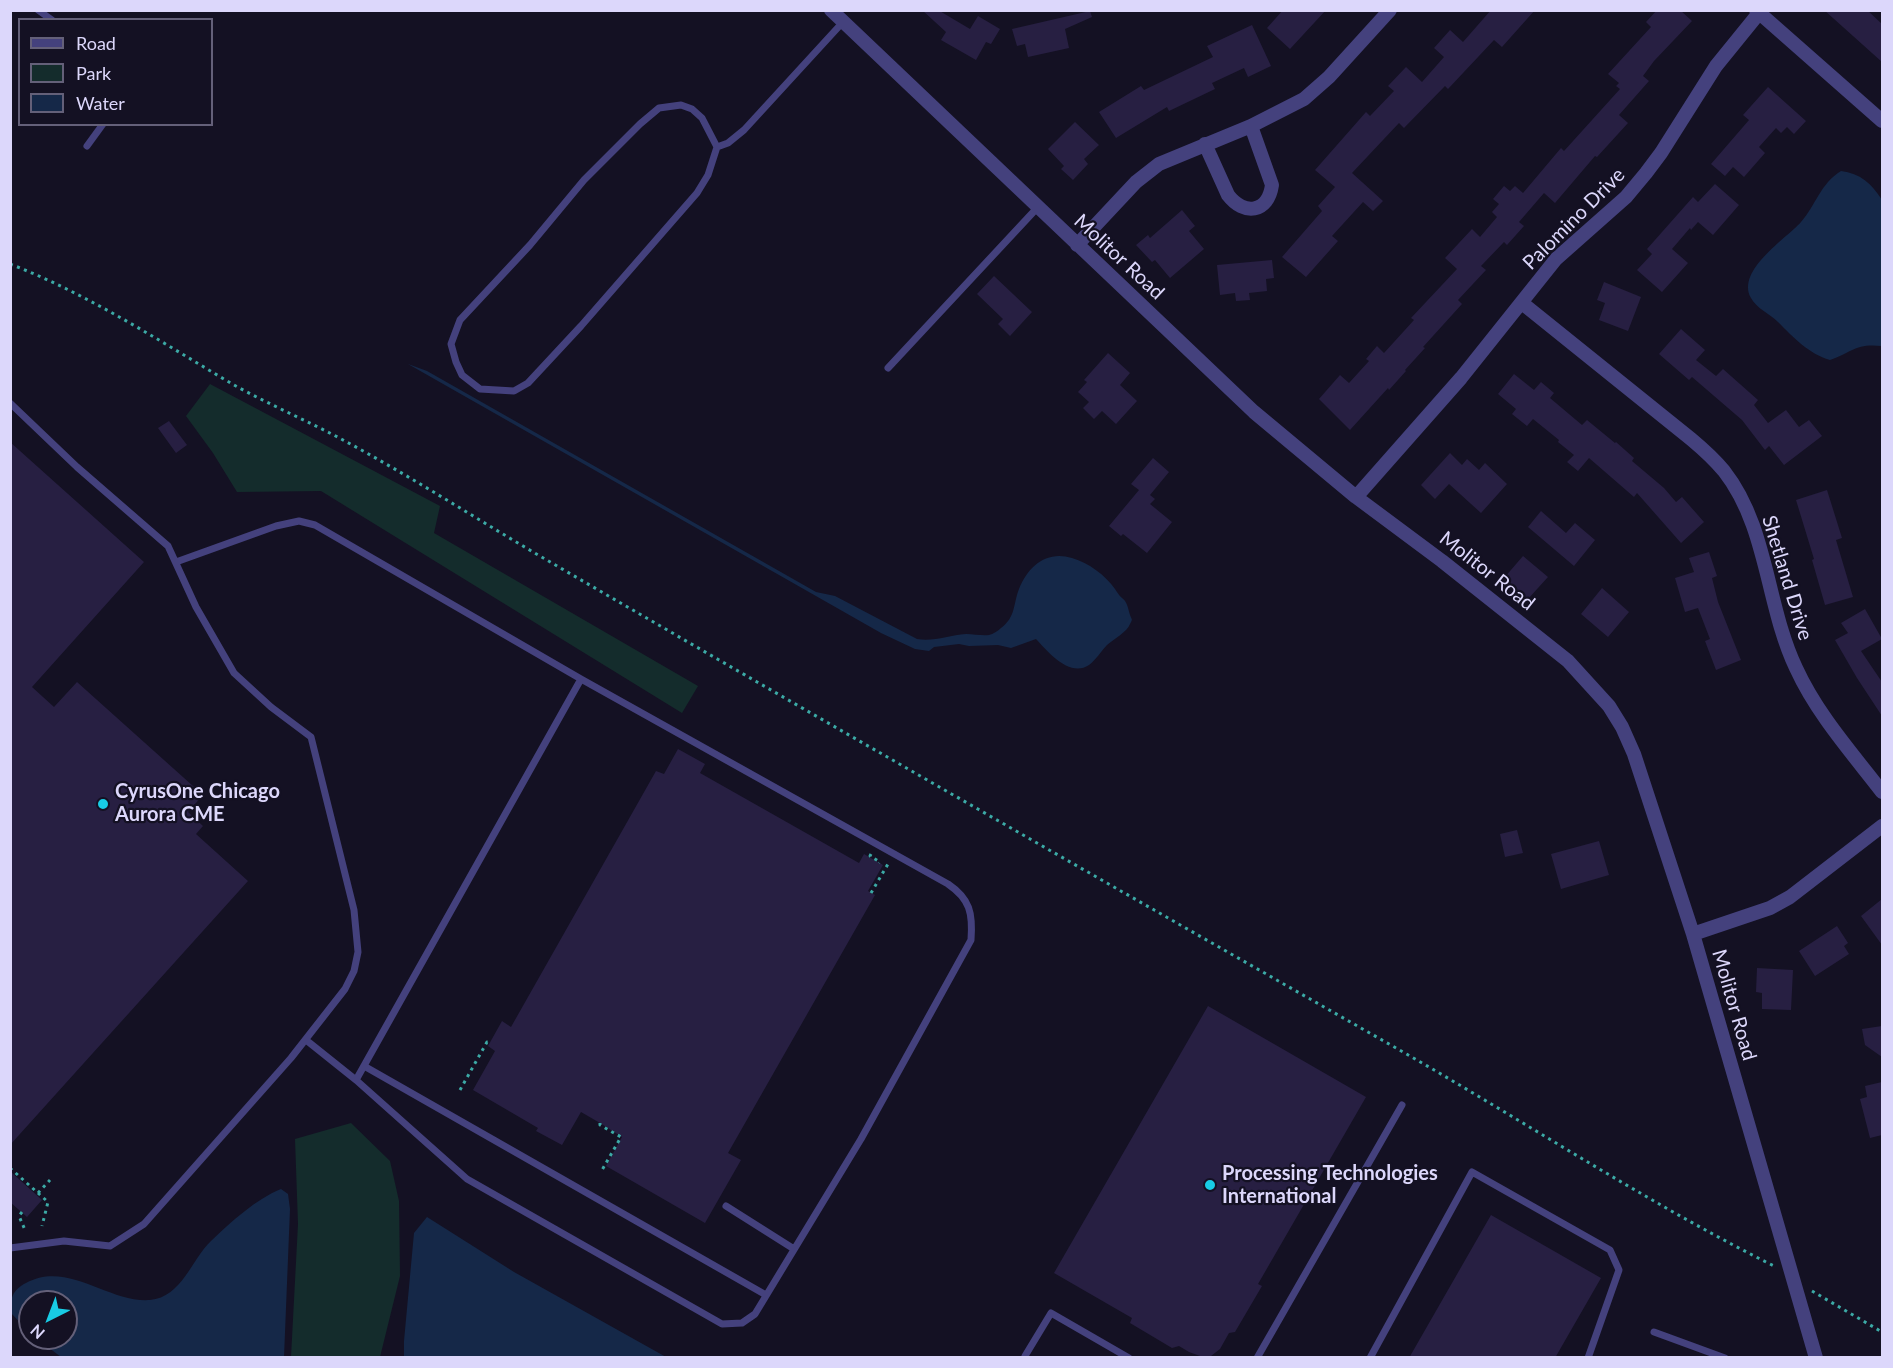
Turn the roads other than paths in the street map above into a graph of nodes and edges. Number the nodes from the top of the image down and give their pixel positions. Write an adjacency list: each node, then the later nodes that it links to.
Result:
1 (38, 10): 5 (lane)
2 (831, 10): 6 (street, Molitor Road)
3 (1390, 10): 9 (street)
4 (1758, 12): 7 (street); 15 (street, Palomino Drive)
5 (48, 18)
6 (843, 22): 12 (lane); 13 (street, Molitor Road)
7 (1882, 121)
8 (102, 126): 11 (lane)
9 (1251, 126): 10 (street); 10 (street)
10 (1206, 144): 14 (street)
11 (87, 146)
12 (717, 147): 12 (lane)
13 (1038, 207): 14 (street, Molitor Road); 16 (lane)
14 (1077, 245): 18 (street, Molitor Road)
15 (1522, 303): 18 (street, Palomino Drive); 21 (street, Shetland Drive)
16 (888, 368)
17 (10, 403): 19 (lane)
18 (1356, 497): 23 (street, Molitor Road)
19 (176, 562): 20 (lane); 24 (lane)
20 (581, 679): 25 (lane); 30 (lane)
21 (1882, 792)
22 (1882, 826): 23 (street)
23 (1693, 934): 39 (street, Molitor Road)
24 (306, 1040): 26 (lane); 29 (lane)
25 (364, 1066): 26 (lane); 31 (lane)
26 (356, 1080): 31 (lane)
27 (1402, 1105): 35 (lane)
28 (726, 1206): 30 (lane)
29 (10, 1248)
30 (794, 1249): 31 (lane)
31 (766, 1295)
32 (1654, 1332): 38 (lane)
33 (1025, 1356): 34 (lane)
34 (1129, 1358)
35 (1257, 1358)
36 (1370, 1358): 37 (lane)
37 (1588, 1358)
38 (1725, 1358)
39 (1816, 1358)

